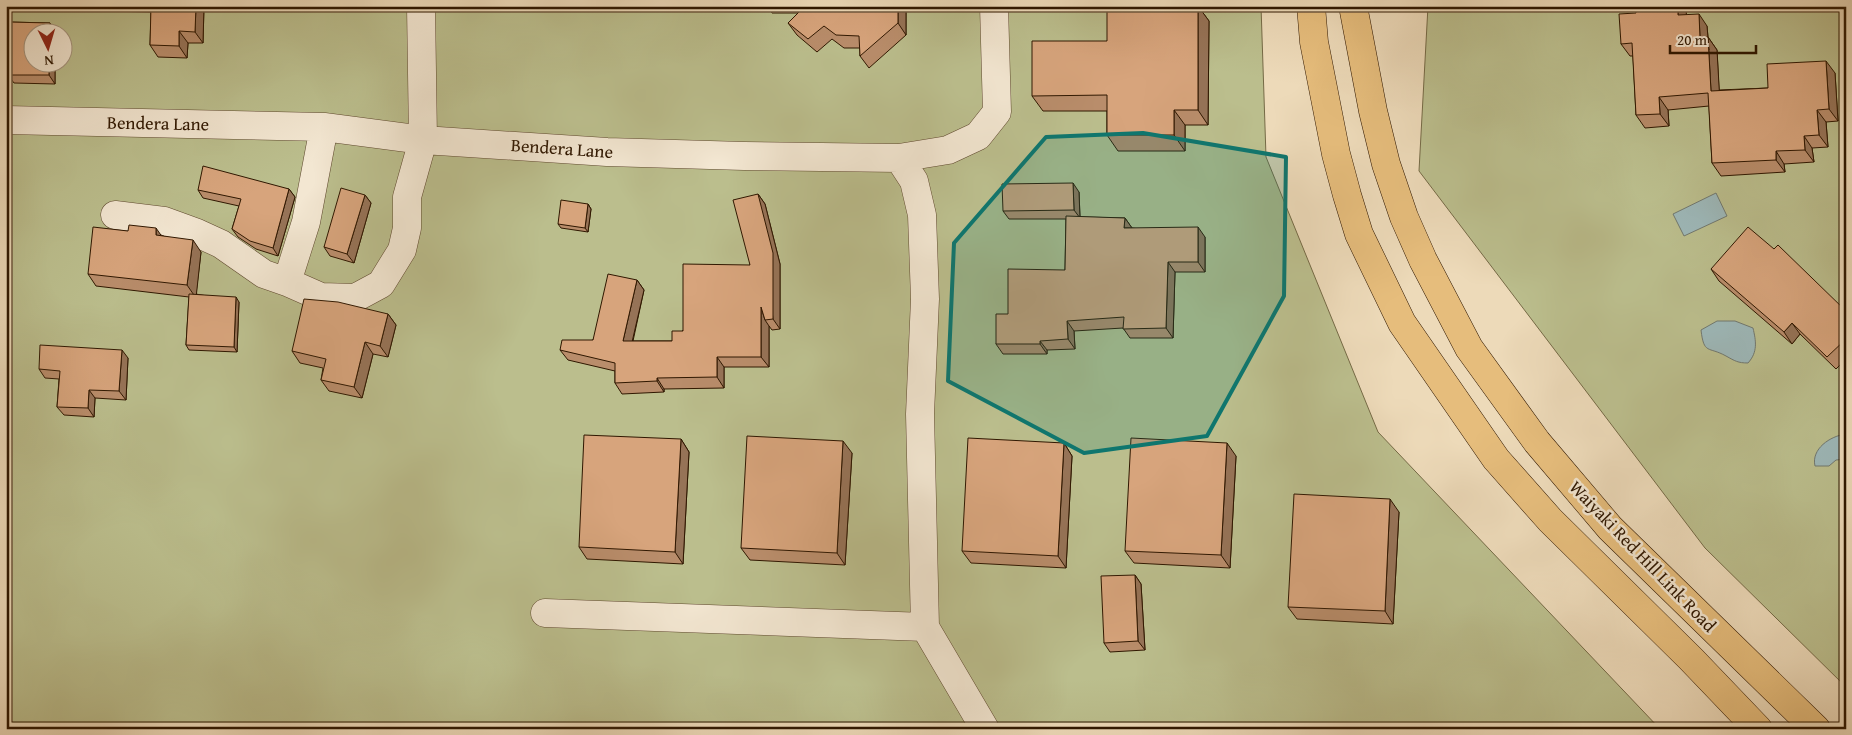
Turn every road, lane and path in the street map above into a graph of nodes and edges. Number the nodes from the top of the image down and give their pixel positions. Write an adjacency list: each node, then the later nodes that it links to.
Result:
1 (422, 6): 7 (street)
2 (994, 6): 8 (street, Bendera Lane)
3 (1311, 6): 14 (main road)
4 (1353, 6): 15 (main road, Waiyaki Red Hill Link Road)
5 (6, 120): 6 (street, Bendera Lane)
6 (324, 127): 7 (street, Bendera Lane); 10 (street)
7 (423, 140): 8 (street, Bendera Lane); 10 (street)
8 (899, 158): 12 (street)
9 (115, 215): 10 (street)
10 (287, 282)
11 (545, 613): 12 (street)
12 (925, 627): 13 (street)
13 (985, 729)
14 (1758, 729)
15 (1816, 729)

